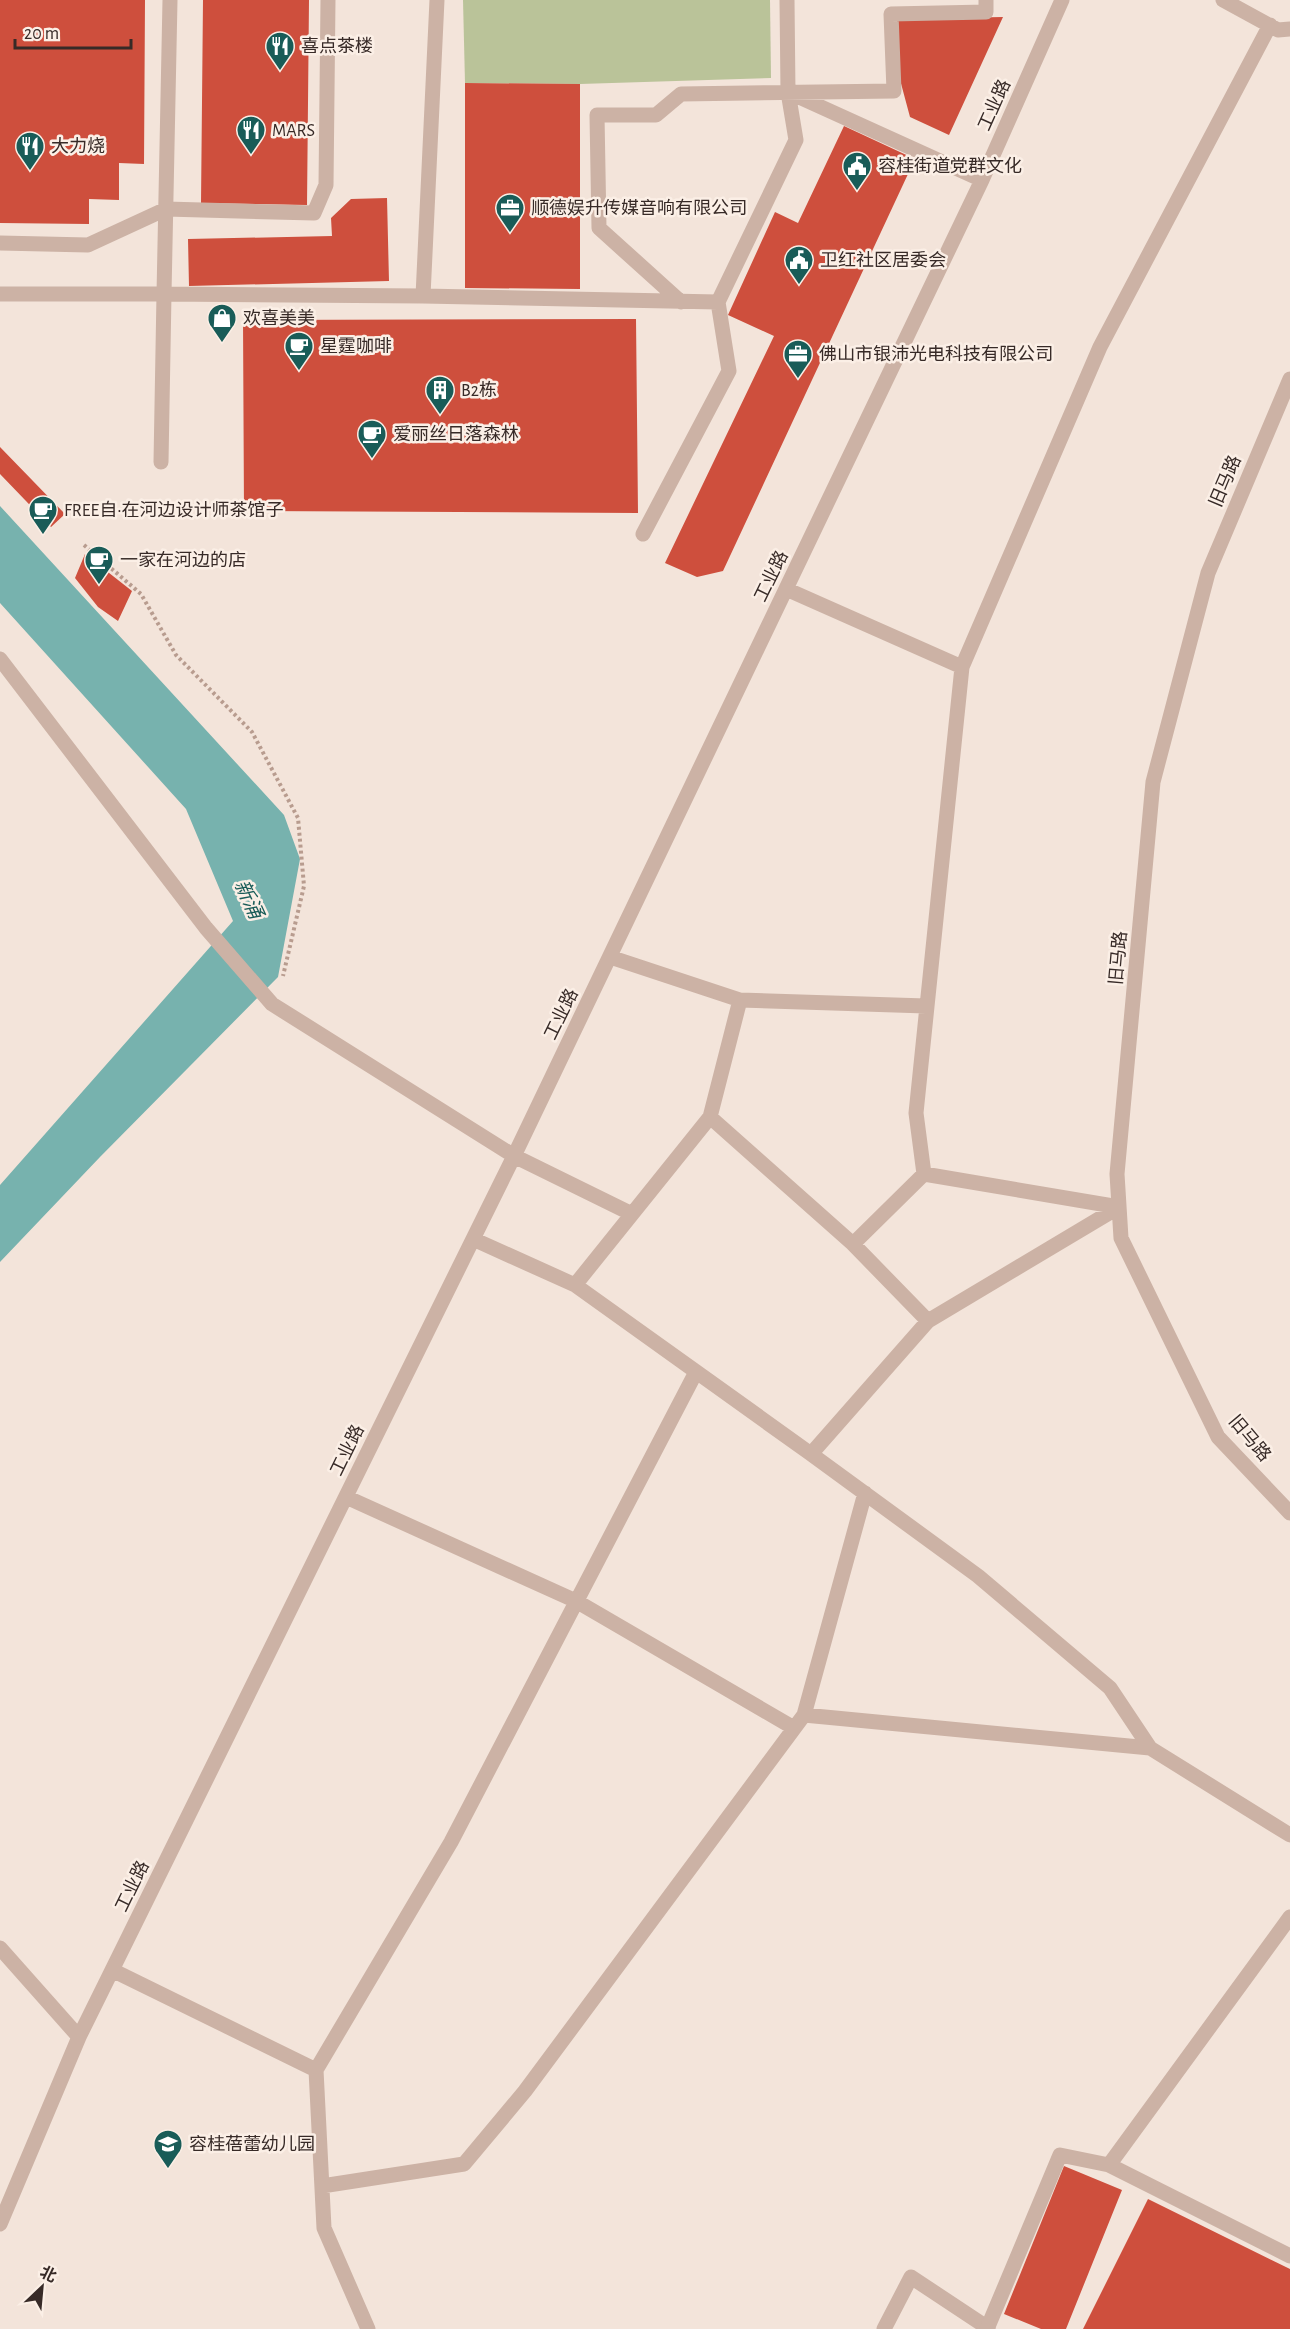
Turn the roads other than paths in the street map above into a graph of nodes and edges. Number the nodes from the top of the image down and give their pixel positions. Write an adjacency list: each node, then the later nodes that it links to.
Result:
1 (170, 0): 13 (street)
2 (328, 0): 13 (street)
3 (437, 0): 17 (street)
4 (787, 0): 11 (street)
5 (986, 0): 8 (street)
6 (1062, 0): 12 (street, 工业路)
7 (1223, 0): 9 (street)
8 (891, 7): 11 (street)
9 (1270, 25): 10 (street); 25 (street)
10 (1290, 29)
11 (788, 92): 12 (street); 18 (street); 19 (street)
12 (982, 180): 23 (street, 工业路)
13 (166, 209): 14 (street); 16 (street)
14 (0, 243)
15 (0, 294): 16 (street)
16 (164, 294): 17 (street); 21 (street)
17 (423, 296): 18 (street)
18 (681, 302): 19 (street)
19 (718, 302): 22 (street)
20 (1290, 378): 32 (street, 旧马路)
21 (161, 462)
22 (643, 534)
23 (786, 590): 25 (street); 26 (street, 工业路)
24 (0, 659): 30 (street)
25 (962, 667): 28 (street)
26 (610, 957): 27 (street); 30 (street, 工业路)
27 (740, 1000): 28 (street); 29 (street)
28 (926, 1006): 31 (street)
29 (710, 1117): 33 (street); 35 (street)
30 (514, 1156): 33 (street); 34 (street, 工业路)
31 (924, 1174): 32 (street); 35 (street)
32 (1119, 1207): 37 (street); 42 (street, 旧马路)
33 (633, 1214): 36 (street)
34 (473, 1239): 36 (street); 41 (street, 工业路)
35 (853, 1244): 37 (street)
36 (575, 1285): 38 (street)
37 (928, 1321): 39 (street)
38 (696, 1372): 39 (street); 43 (street)
39 (811, 1454): 40 (street)
40 (865, 1493): 44 (street); 46 (street)
41 (346, 1497): 43 (street); 50 (street, 工业路)
42 (1290, 1513)
43 (576, 1601): 45 (street); 52 (street)
44 (804, 1715): 45 (street); 46 (street)
45 (794, 1728): 54 (street)
46 (1150, 1748): 47 (street)
47 (1290, 1835)
48 (1290, 1917): 53 (street)
49 (0, 1948): 51 (street)
50 (112, 1970): 51 (street, 工业路); 52 (street)
51 (79, 2037): 55 (street, 工业路)
52 (316, 2070): 54 (street)
53 (1109, 2165): 56 (street); 59 (street)
54 (322, 2186): 57 (street)
55 (0, 2224)
56 (1290, 2256)
57 (368, 2329)
58 (884, 2329): 59 (street)
59 (987, 2329)

